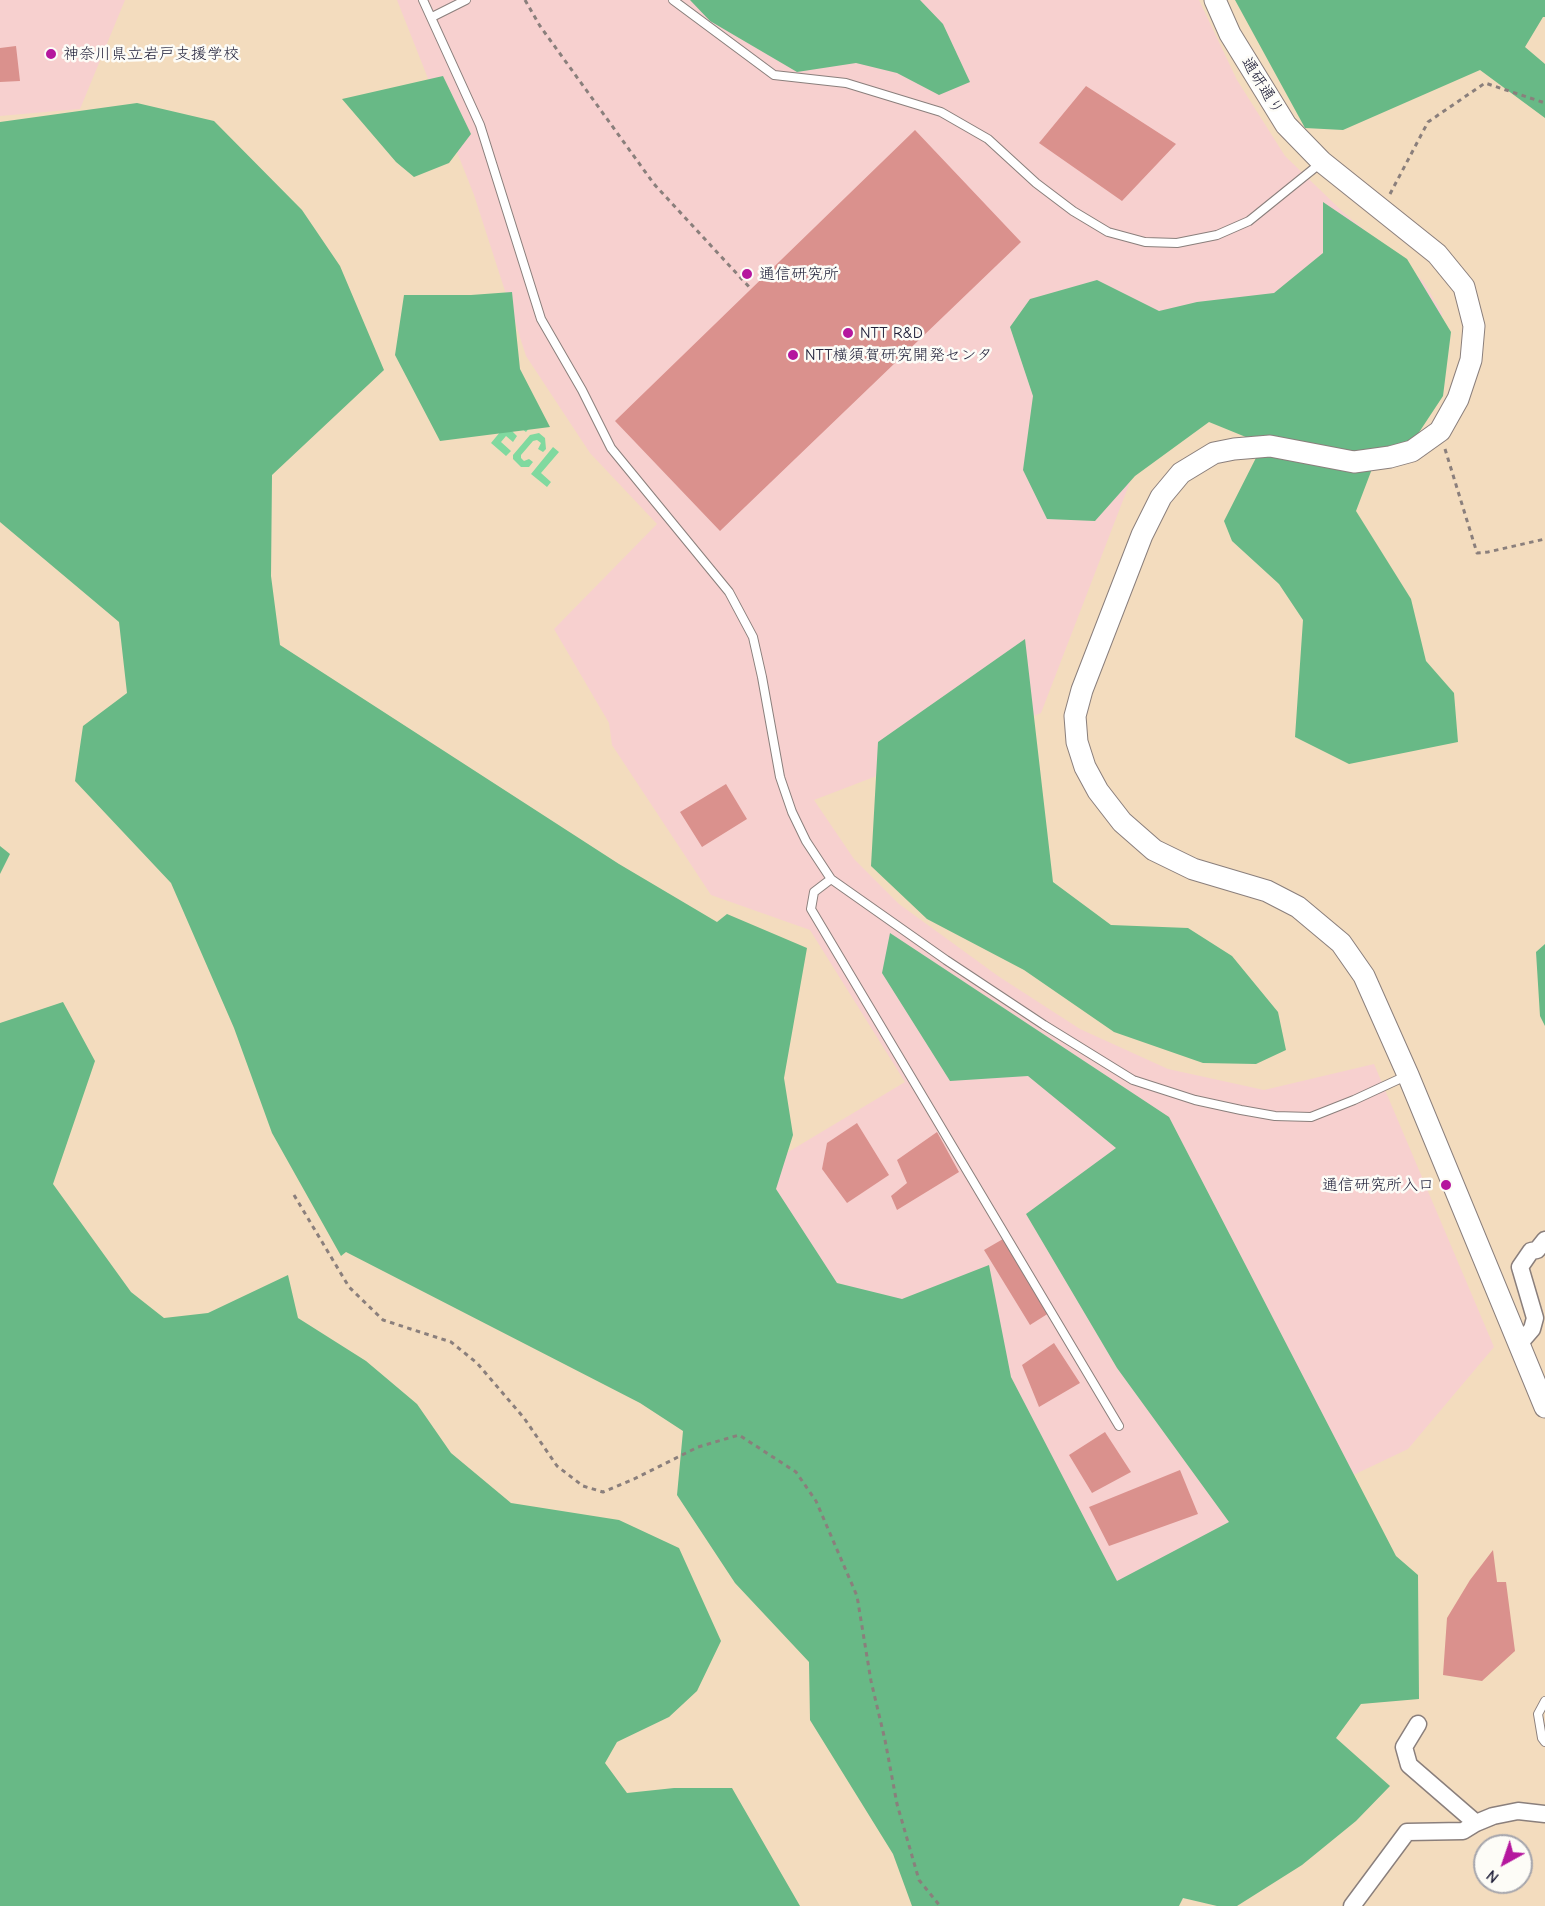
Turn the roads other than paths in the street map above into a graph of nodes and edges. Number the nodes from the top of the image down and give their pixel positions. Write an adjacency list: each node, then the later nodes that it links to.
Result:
1 (423, 0): 5 (lane)
2 (466, 0): 5 (lane)
3 (673, 0): 6 (lane)
4 (1215, 0): 6 (street, 通研通り)
5 (432, 17): 7 (lane)
6 (1322, 162): 8 (street, 通研通り)
7 (831, 879): 8 (lane); 12 (lane)
8 (1408, 1075): 10 (street)
9 (1542, 1248): 10 (street)
10 (1519, 1344): 11 (street)
11 (1545, 1407)
12 (1119, 1426)
13 (1545, 1701): 15 (lane)
14 (1418, 1724): 17 (street)
15 (1545, 1742)
16 (1545, 1814): 17 (street)
17 (1476, 1823): 18 (street)
18 (1352, 1906)

